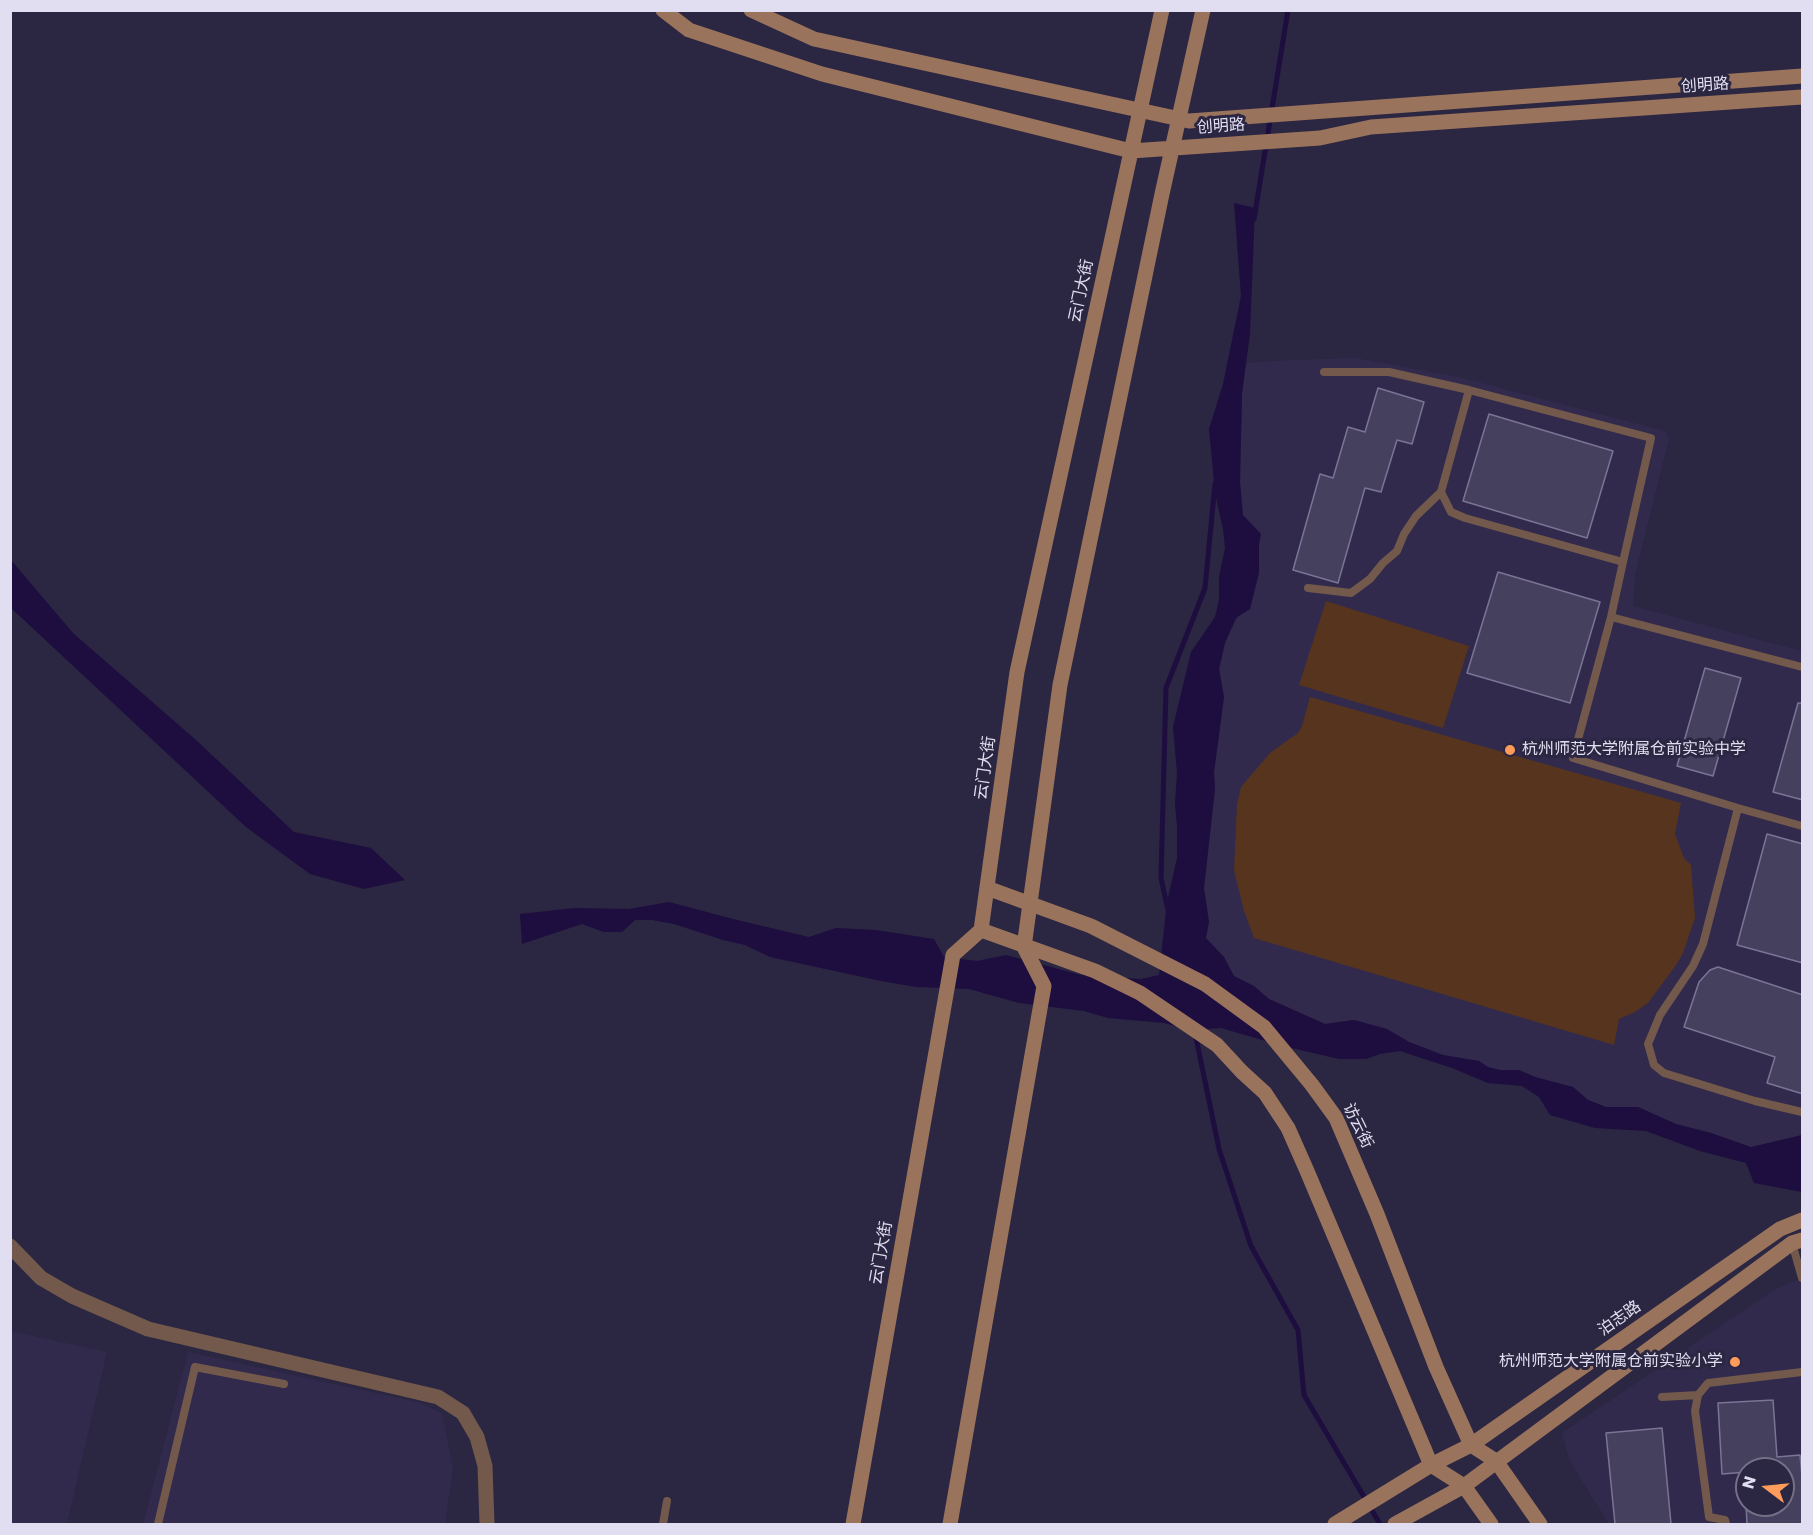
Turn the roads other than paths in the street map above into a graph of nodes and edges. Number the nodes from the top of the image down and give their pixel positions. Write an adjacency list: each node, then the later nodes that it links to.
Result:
1 (663, 10): 10 (main road, 创明路)
2 (751, 10): 7 (main road, 创明路)
3 (1162, 10): 7 (main road, 云门大街)
4 (1203, 10): 8 (main road)
5 (1803, 76): 8 (main road, 创明路)
6 (1803, 97): 9 (main road, 创明路)
7 (1140, 110): 8 (main road, 创明路); 10 (main road, 云门大街)
8 (1178, 119): 9 (main road)
9 (1172, 148): 10 (main road, 创明路); 21 (main road)
10 (1131, 151): 20 (main road, 云门大街)
11 (1324, 372): 12 (lane)
12 (1469, 390): 13 (lane); 14 (lane)
13 (1441, 492): 14 (lane); 15 (lane)
14 (1623, 561): 16 (lane)
15 (1308, 588)
16 (1611, 617): 17 (lane); 18 (lane)
17 (1803, 667)
18 (1738, 808): 19 (lane); 24 (lane)
19 (1803, 826)
20 (987, 888): 21 (main road, 访云街); 22 (main road, 云门大街)
21 (1030, 903): 23 (main road); 33 (main road, 访云街)
22 (981, 930): 23 (main road); 41 (main road, 云门大街)
23 (1024, 946): 35 (main road); 42 (main road)
24 (1803, 1112)
25 (1803, 1220): 33 (main road, 泊志路)
26 (1797, 1242): 28 (lane); 34 (main road)
27 (10, 1246): 39 (street)
28 (1803, 1278)
29 (1803, 1372): 31 (lane)
30 (284, 1384): 38 (lane)
31 (1698, 1395): 32 (lane); 47 (lane)
32 (1662, 1397)
33 (1471, 1445): 34 (main road); 35 (main road, 泊志路)
34 (1496, 1461): 36 (main road); 46 (main road)
35 (1431, 1465): 36 (main road); 43 (main road, 泊志路)
36 (1459, 1490): 44 (main road); 45 (main road)
37 (667, 1501): 40 (lane)
38 (158, 1524)
39 (487, 1524)
40 (663, 1524)
41 (853, 1524)
42 (950, 1524)
43 (1335, 1524)
44 (1395, 1524)
45 (1491, 1524)
46 (1540, 1524)
47 (1726, 1524)

